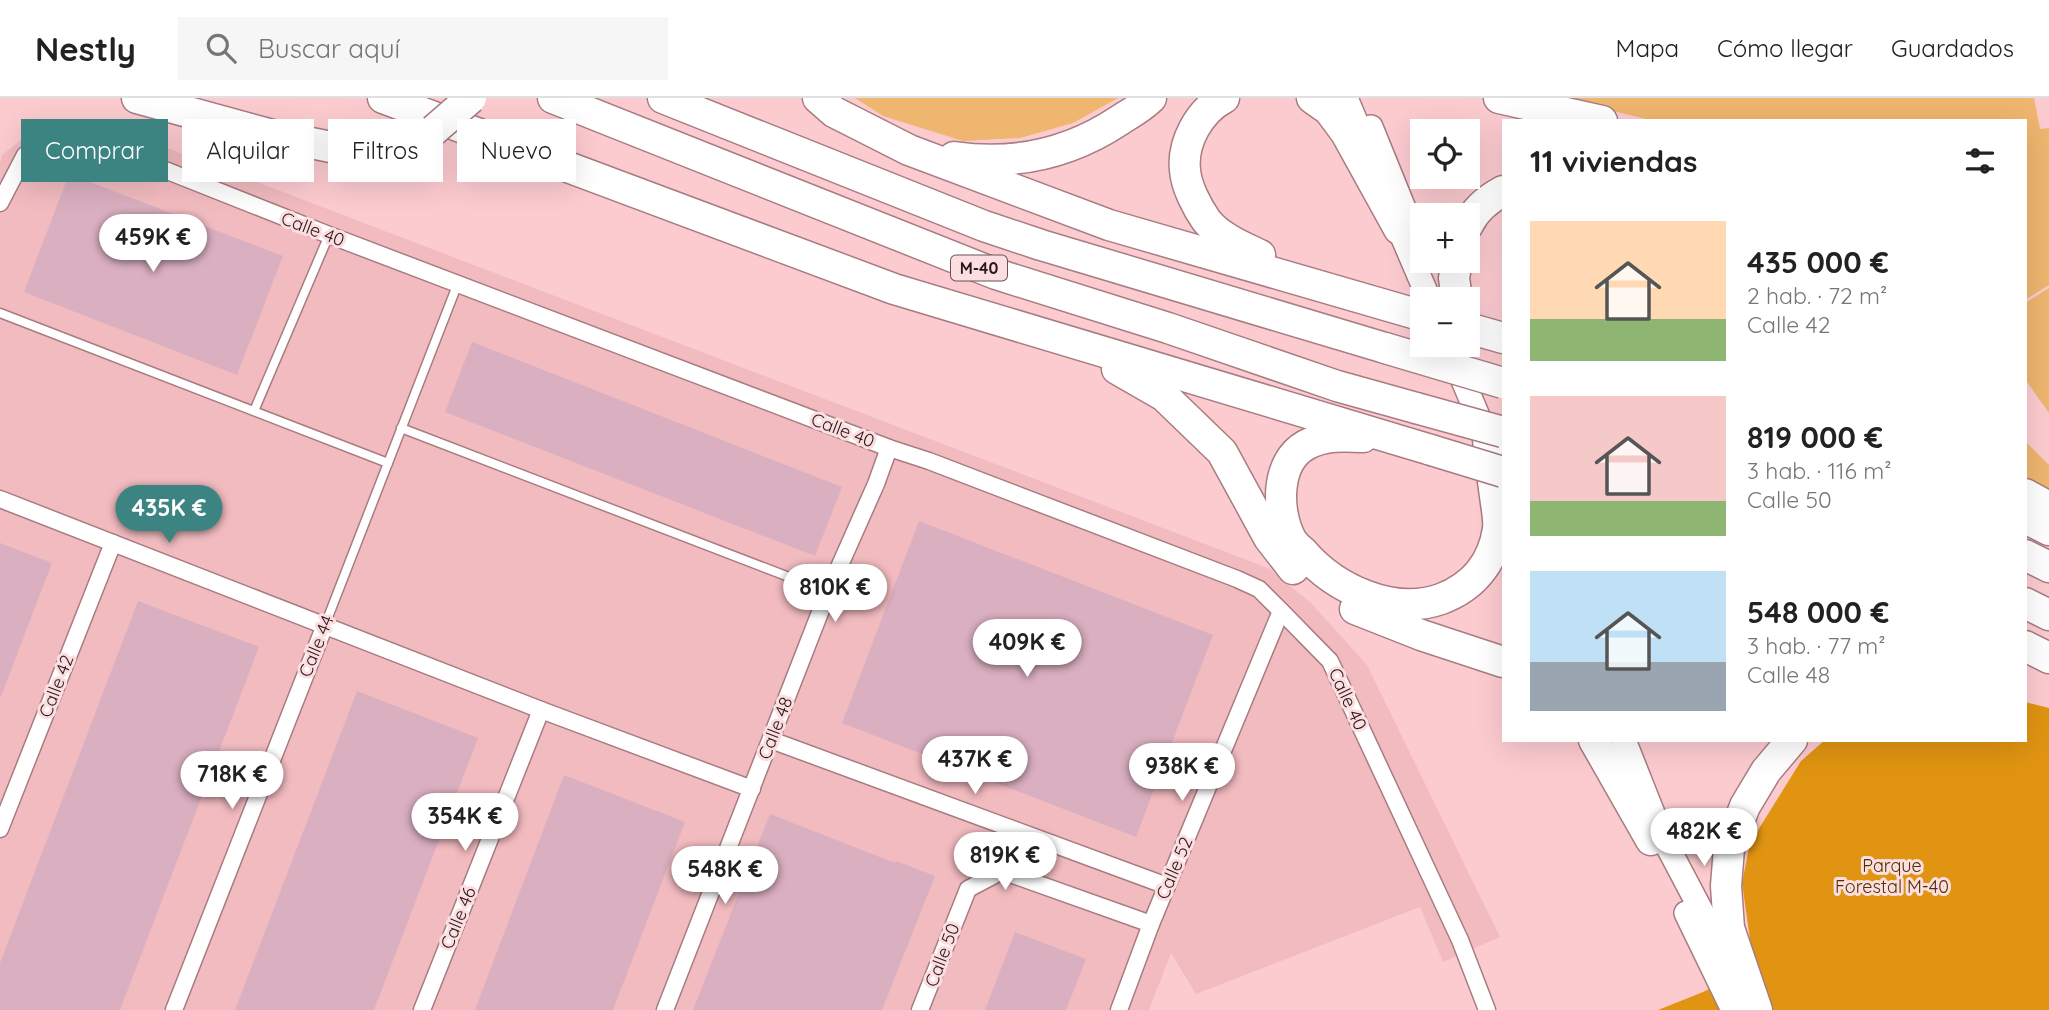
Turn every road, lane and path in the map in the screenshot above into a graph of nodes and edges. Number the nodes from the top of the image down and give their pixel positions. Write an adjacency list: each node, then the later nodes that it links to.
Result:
1 (137, 98): 3 (highway, bridge)
2 (383, 98): 28 (highway)
3 (471, 98)
4 (553, 98): 34 (highway, M-40, bridge)
5 (663, 98): 30 (highway, M-40, bridge)
6 (818, 98): 14 (highway)
7 (1151, 98): 14 (highway)
8 (1224, 98): 23 (highway)
9 (1312, 98): 19 (highway)
10 (1346, 98): 19 (main road)
11 (1359, 98): 18 (main road)
12 (1499, 98): 13 (highway)
13 (1593, 119)
14 (909, 150): 23 (highway)
15 (1502, 192): 17 (highway)
16 (0, 203): 20 (street, Calle 40)
17 (1480, 208)
18 (1410, 222)
19 (1399, 229): 22 (main road)
20 (329, 235): 21 (street, Calle 40); 31 (lane)
21 (458, 283): 32 (lane, Calle 44); 35 (street, Calle 40)
22 (1424, 287)
23 (1333, 290): 24 (highway)
24 (1410, 312)
25 (0, 313): 31 (lane)
26 (1502, 338): 27 (highway)
27 (1480, 341)
28 (1074, 344): 33 (highway); 54 (highway)
29 (1466, 357): 34 (main road)
30 (1502, 383)
31 (254, 411): 36 (lane)
32 (401, 428): 36 (lane, Calle 44); 47 (lane)
33 (1400, 439): 34 (highway); 38 (highway, bridge)
34 (1498, 439): 37 (main road)
35 (890, 448): 47 (street, Calle 48); 49 (street, Calle 40)
36 (388, 463): 51 (lane, Calle 44)
37 (1502, 470)
38 (1502, 472)
39 (2027, 495): 41 (highway)
40 (0, 499): 44 (street)
41 (2049, 507)
42 (2027, 519): 43 (highway)
43 (2049, 530)
44 (113, 543): 51 (street); 64 (street, Calle 42)
45 (2027, 556): 46 (highway)
46 (2049, 567)
47 (828, 592): 58 (street, Calle 48)
48 (2027, 604): 50 (highway)
49 (1281, 611): 66 (street, Calle 52); 73 (street, Calle 40)
50 (2049, 615)
51 (325, 625): 57 (street); 68 (street, Calle 44)
52 (2027, 647): 53 (highway)
53 (2049, 658)
54 (1502, 662)
55 (2027, 668): 56 (highway)
56 (2049, 675)
57 (541, 710): 63 (street); 69 (street, Calle 46)
58 (771, 740): 63 (street, Calle 48); 66 (street)
59 (1595, 742): 65 (highway)
60 (1612, 742): 65 (main road)
61 (1625, 742): 75 (main road)
62 (1790, 742): 75 (highway)
63 (752, 789): 70 (street, Calle 48)
64 (0, 829)
65 (1651, 840): 74 (main road)
66 (1167, 886): 67 (street, Calle 52)
67 (1151, 924): 71 (street, Calle 50); 72 (street, Calle 52)
68 (174, 1010)
69 (422, 1010)
70 (665, 1010)
71 (920, 1010)
72 (1119, 1010)
73 (1488, 1010)
74 (1732, 1010)
75 (1755, 1010)

